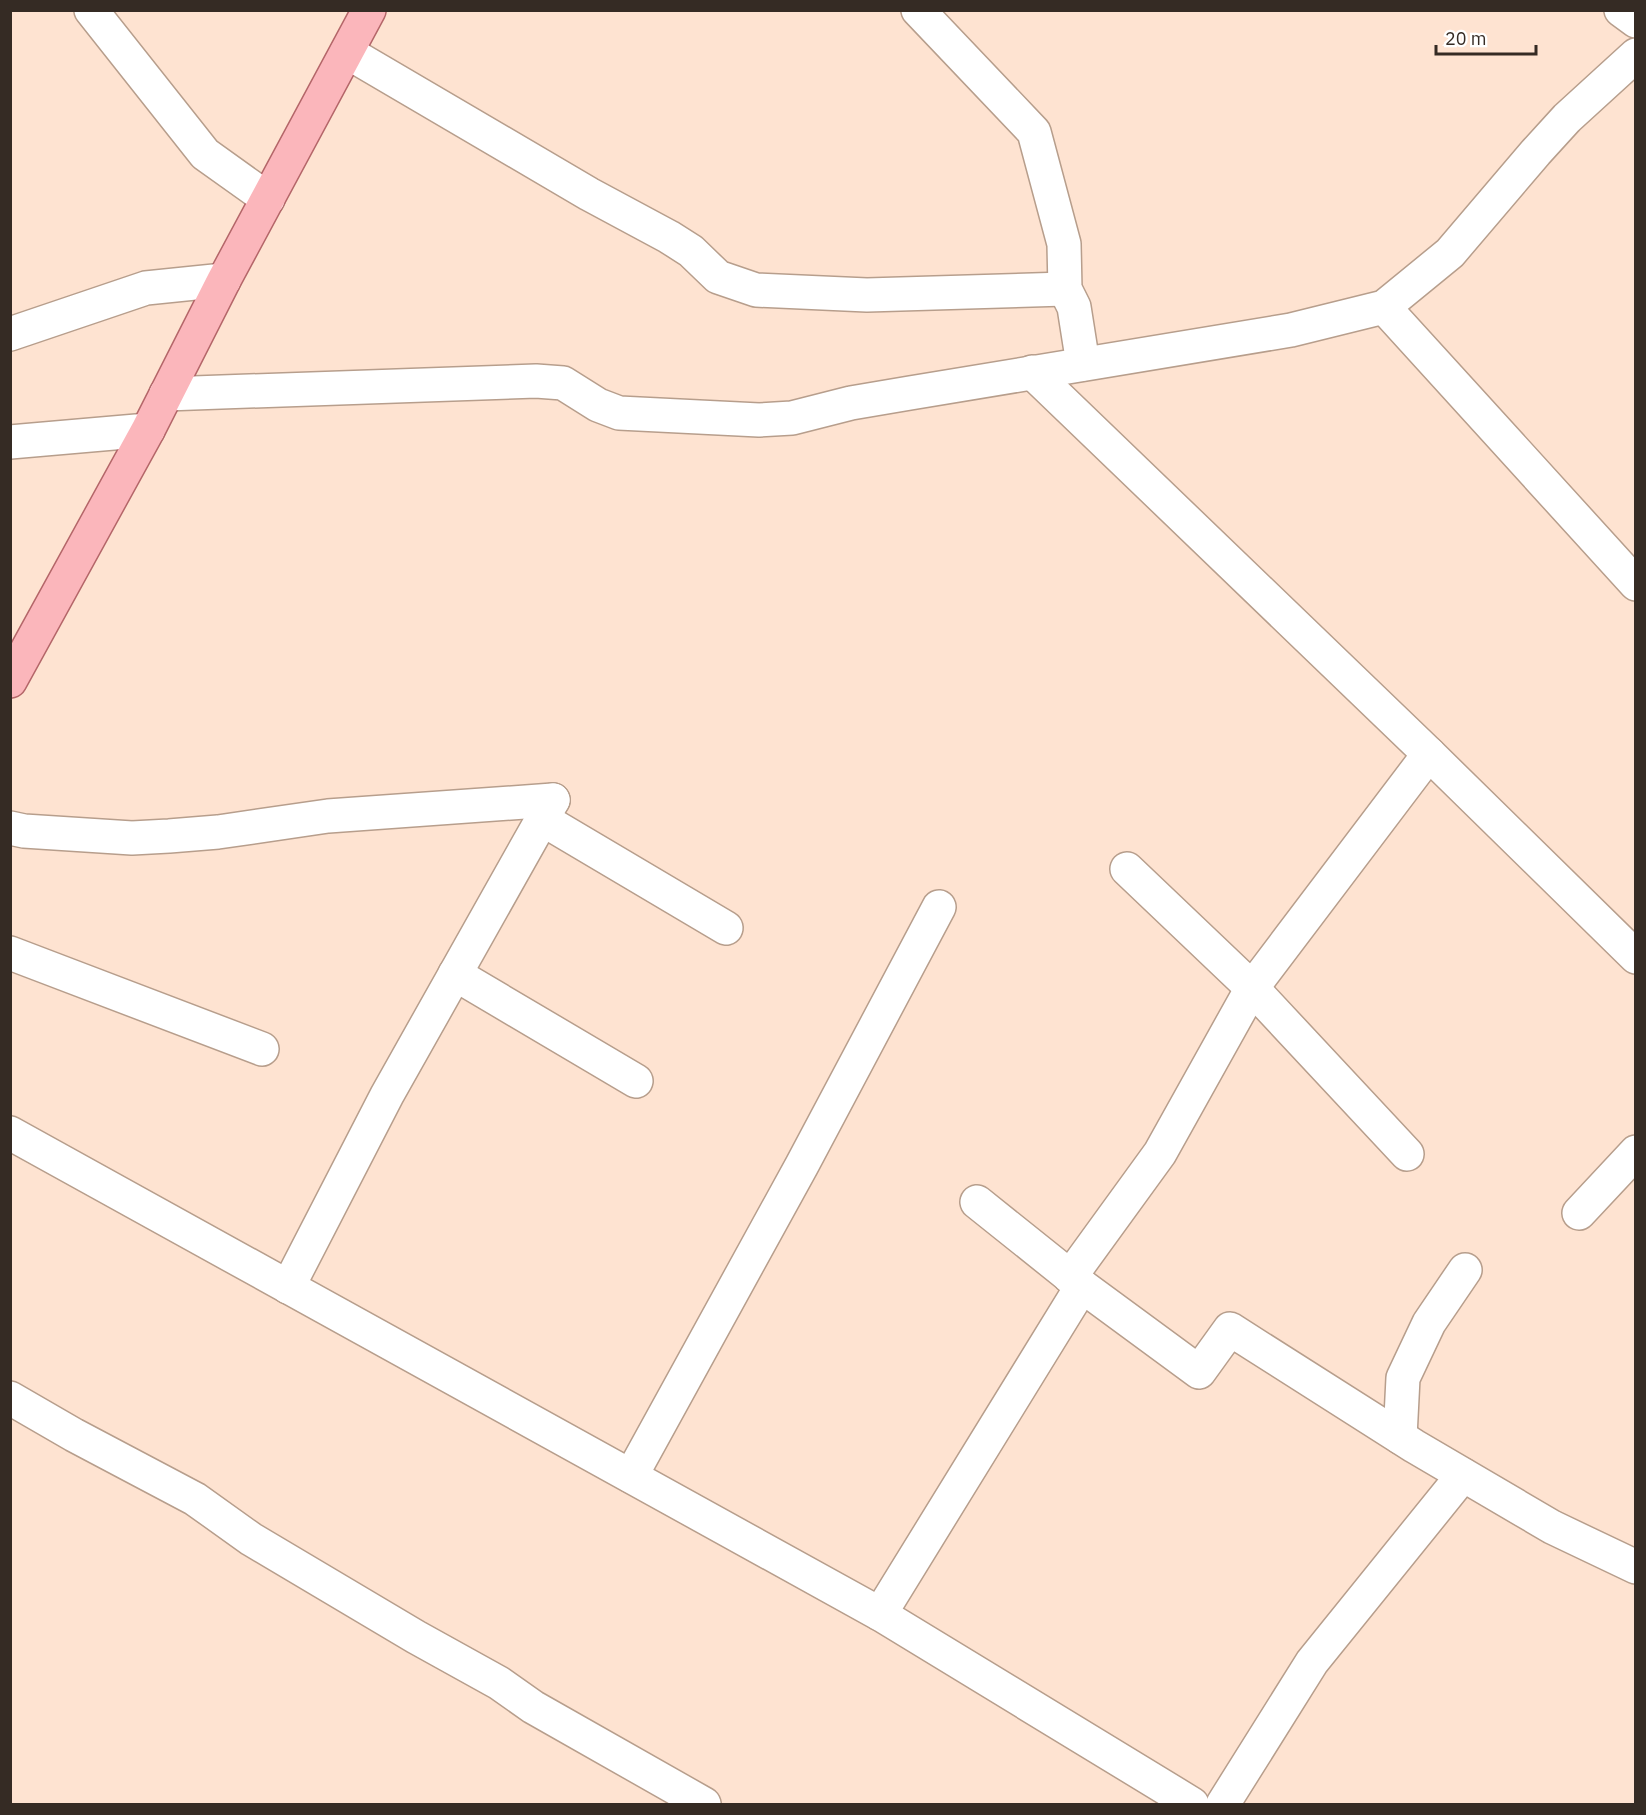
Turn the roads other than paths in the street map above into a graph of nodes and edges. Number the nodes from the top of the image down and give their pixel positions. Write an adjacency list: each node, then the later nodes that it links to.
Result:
1 (92, 10): 8 (street)
2 (369, 10): 6 (main road)
3 (1621, 10): 5 (street)
4 (918, 11): 10 (street)
5 (1635, 21)
6 (347, 52): 8 (main road); 10 (street)
7 (1635, 55): 11 (street)
8 (268, 199): 9 (main road)
9 (225, 280): 12 (street); 15 (main road)
10 (1069, 298): 13 (street)
11 (1384, 308): 13 (street); 18 (street)
12 (10, 334)
13 (1082, 358): 14 (street)
14 (1032, 372): 15 (street); 20 (street)
15 (166, 394): 16 (main road)
16 (148, 430): 17 (street); 19 (main road)
17 (10, 442)
18 (1635, 584)
19 (10, 681)
20 (1429, 754): 27 (street); 29 (street)
21 (542, 819): 22 (street); 25 (street); 28 (street)
22 (10, 828)
23 (1127, 869): 29 (street)
24 (939, 907): 43 (street)
25 (726, 928)
26 (10, 953): 30 (street)
27 (1635, 957)
28 (455, 974): 31 (street); 39 (street)
29 (1252, 988): 34 (street); 38 (street)
30 (262, 1049)
31 (636, 1081)
32 (10, 1133): 39 (street)
33 (1635, 1152): 36 (street)
34 (1407, 1154)
35 (977, 1202): 38 (street)
36 (1579, 1214)
37 (1465, 1270): 41 (street)
38 (1076, 1281): 41 (street); 45 (street)
39 (288, 1287): 43 (street)
40 (10, 1398): 46 (street)
41 (1400, 1437): 42 (street)
42 (1463, 1475): 44 (street); 48 (street)
43 (631, 1476): 45 (street)
44 (1635, 1567)
45 (880, 1614): 47 (street)
46 (704, 1804)
47 (1192, 1804)
48 (1222, 1804)

